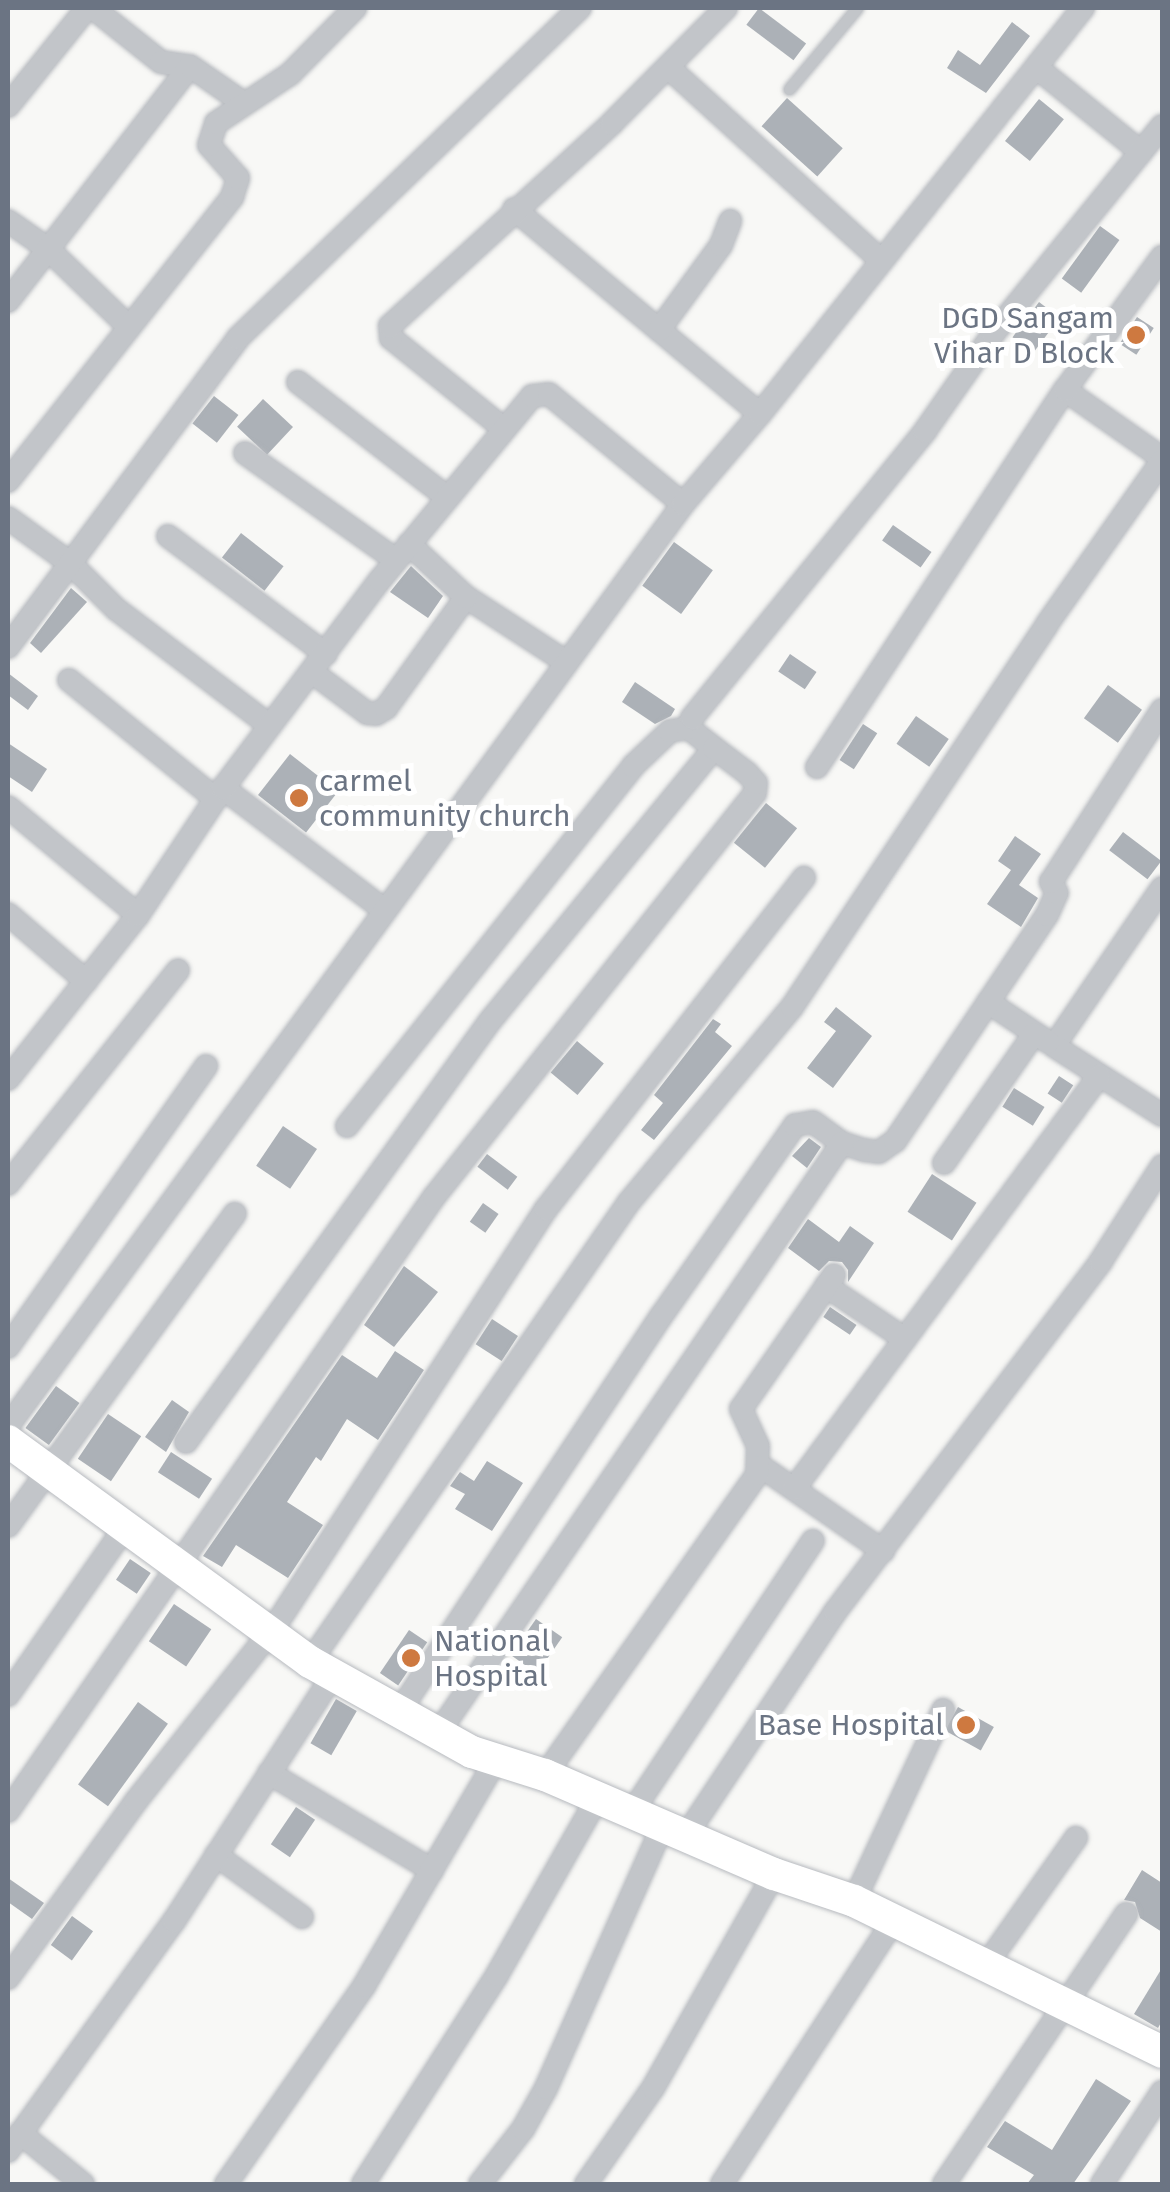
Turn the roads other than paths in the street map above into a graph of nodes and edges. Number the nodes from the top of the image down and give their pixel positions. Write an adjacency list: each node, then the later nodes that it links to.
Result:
1 (90, 8): 7 (street); 10 (street)
2 (355, 8): 12 (street)
3 (580, 8): 37 (street)
4 (726, 8): 9 (street)
5 (857, 8): 11 (lane)
6 (1083, 8): 8 (street)
7 (190, 66): 12 (street); 19 (street)
8 (1036, 67): 15 (street); 21 (street)
9 (669, 68): 16 (street); 21 (street)
10 (16, 80): 13 (street)
11 (789, 89)
12 (242, 102): 23 (street)
13 (8, 106)
14 (1162, 126): 15 (street)
15 (1141, 152): 45 (street)
16 (514, 209): 24 (street); 28 (street)
17 (8, 221): 19 (street)
18 (730, 222): 24 (street)
19 (48, 249): 22 (street); 23 (street)
20 (1162, 257): 26 (street)
21 (882, 260): 27 (street)
22 (8, 301)
23 (128, 326): 31 (street)
24 (659, 330): 27 (street)
25 (298, 382): 32 (street)
26 (1066, 390): 30 (street); 47 (street)
27 (760, 414): 33 (street)
28 (503, 428): 32 (street); 33 (street)
29 (245, 453): 36 (street)
30 (1162, 460): 83 (street)
31 (8, 481)
32 (447, 497): 36 (street)
33 (683, 504): 40 (street)
34 (8, 518): 37 (street)
35 (168, 536): 41 (street)
36 (402, 552): 38 (street); 41 (street)
37 (70, 563): 39 (street); 44 (street)
38 (466, 597): 40 (street); 41 (street)
39 (8, 647)
40 (566, 662): 52 (street)
41 (319, 663): 44 (street)
42 (69, 680): 48 (street)
43 (1162, 710): 57 (street)
44 (269, 725): 48 (street)
45 (688, 728): 46 (street); 63 (street)
46 (714, 748): 73 (street); 81 (street)
47 (817, 768)
48 (219, 794): 52 (street); 54 (street)
49 (8, 807): 54 (street)
50 (804, 878): 82 (street)
51 (1162, 888): 58 (street)
52 (383, 909): 71 (street)
53 (8, 914): 56 (street)
54 (138, 915): 56 (street)
55 (178, 970): 67 (street)
56 (86, 980): 60 (street)
57 (988, 1002): 58 (street); 64 (street)
58 (1044, 1040): 61 (street); 65 (street)
59 (206, 1066): 70 (street)
60 (11, 1069)
61 (1099, 1076): 62 (street); 69 (street)
62 (1162, 1115)
63 (347, 1126)
64 (842, 1143): 85 (street); 87 (street)
65 (944, 1163)
66 (1162, 1166): 80 (street)
67 (8, 1184)
68 (235, 1214): 75 (street)
69 (905, 1339): 74 (street); 76 (street)
70 (8, 1347)
71 (8, 1428): 75 (street)
72 (8, 1441): 75 (street)
73 (186, 1442)
74 (759, 1465): 76 (street); 90 (street)
75 (52, 1468): 77 (street); 78 (street); 81 (street)
76 (794, 1490): 80 (street)
77 (8, 1526)
78 (125, 1527): 81 (street); 84 (street)
79 (813, 1541): 93 (street)
80 (882, 1550): 94 (street)
81 (180, 1558): 82 (street); 92 (street)
82 (276, 1624): 83 (street); 104 (street)
83 (328, 1660): 85 (street); 89 (street)
84 (8, 1695)
85 (404, 1704): 87 (street)
86 (943, 1710): 99 (street)
87 (443, 1724): 88 (street)
88 (498, 1758): 90 (street); 97 (street)
89 (269, 1772): 96 (street); 97 (street)
90 (545, 1776): 91 (street)
91 (598, 1798): 93 (street); 111 (street)
92 (8, 1811)
93 (632, 1812): 94 (street)
94 (675, 1830): 98 (street); 112 (street)
95 (1076, 1838): 103 (street)
96 (216, 1855): 101 (street); 108 (street)
97 (432, 1870): 110 (street)
98 (774, 1874): 99 (street); 113 (street)
99 (854, 1901): 102 (street)
100 (1126, 1914): 105 (street)
101 (302, 1917)
102 (894, 1920): 103 (street); 114 (street)
103 (986, 1965): 105 (street)
104 (8, 1978)
105 (1066, 2001): 106 (street); 115 (street)
106 (1162, 2052)
107 (1162, 2092): 116 (street)
108 (14, 2142): 109 (street)
109 (82, 2184)
110 (226, 2184)
111 (363, 2184)
112 (480, 2184)
113 (586, 2184)
114 (722, 2184)
115 (944, 2184)
116 (1102, 2184)

